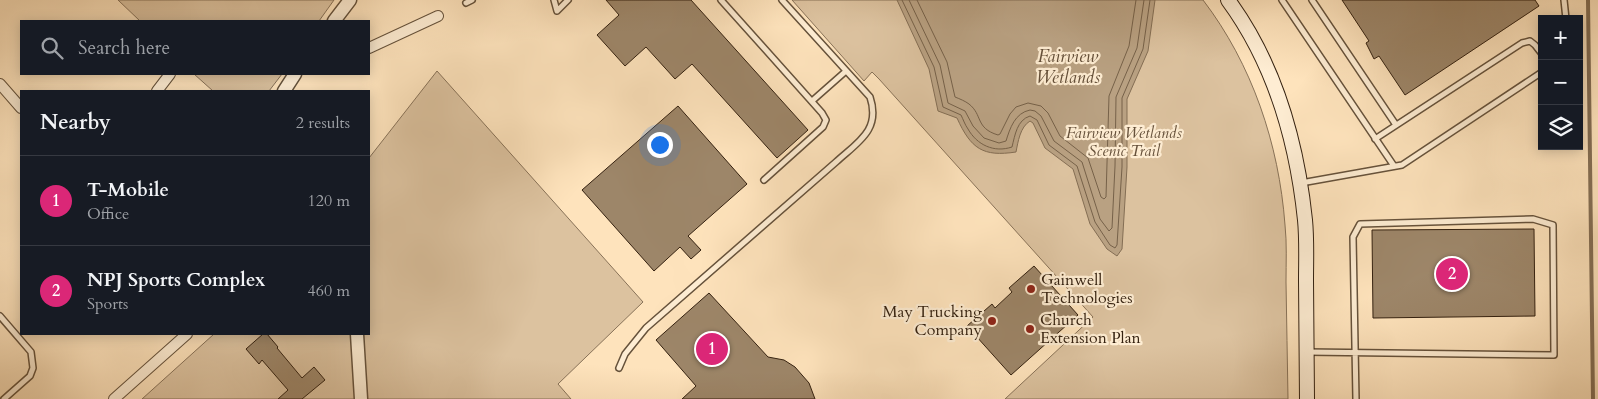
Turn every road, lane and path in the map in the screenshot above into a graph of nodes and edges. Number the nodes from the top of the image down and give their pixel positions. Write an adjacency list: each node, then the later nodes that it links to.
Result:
1 (350, 0): 14 (street)
2 (472, 0): 11 (lane)
3 (554, 0): 4 (lane)
4 (568, 0)
5 (720, 0): 24 (lane)
6 (782, 0): 17 (lane)
7 (1228, 0): 30 (main road)
8 (1282, 0): 27 (lane)
9 (1312, 0): 26 (lane)
10 (1564, 0): 12 (lane)
11 (466, 3)
12 (1566, 15)
13 (438, 16): 15 (street)
14 (335, 20)
15 (370, 48)
16 (1538, 49): 26 (lane)
17 (846, 71): 24 (lane); 36 (lane)
18 (169, 75): 22 (street)
19 (294, 75): 23 (street)
20 (1538, 75): 28 (lane)
21 (0, 84): 25 (street)
22 (158, 90)
23 (285, 90)
24 (812, 101): 29 (lane)
25 (20, 107)
26 (1396, 125): 27 (lane)
27 (1375, 139): 28 (lane)
28 (1394, 166): 30 (lane)
29 (764, 180)
30 (1301, 183): 34 (main road)
31 (0, 316): 37 (lane)
32 (186, 335): 38 (street)
33 (356, 335): 39 (street)
34 (1306, 352): 35 (lane); 40 (main road)
35 (1355, 353): 35 (lane); 41 (lane)
36 (619, 368)
37 (4, 399)
38 (114, 399)
39 (361, 399)
40 (1307, 399)
41 (1356, 399)

